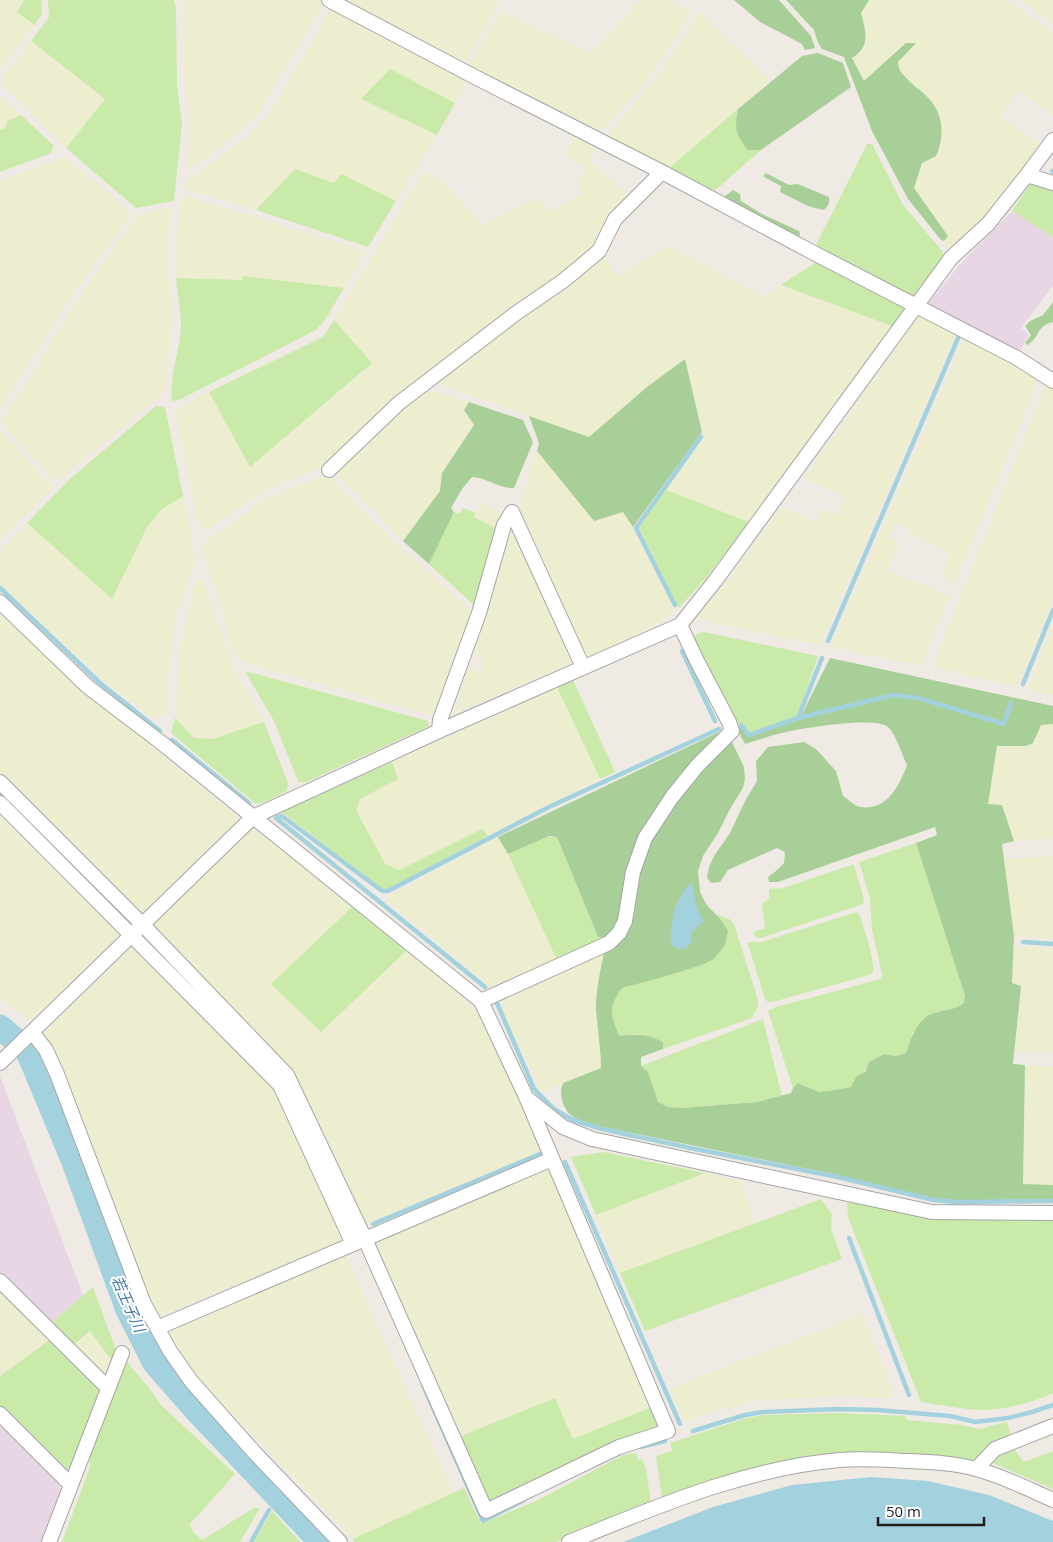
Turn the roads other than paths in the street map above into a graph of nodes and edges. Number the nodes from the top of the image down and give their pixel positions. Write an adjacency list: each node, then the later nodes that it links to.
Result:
1 (331, 0): 3 (street)
2 (1053, 140): 4 (street)
3 (662, 172): 6 (street); 8 (street)
4 (1027, 175): 5 (street); 6 (street)
5 (1053, 183)
6 (916, 305): 7 (street); 10 (street)
7 (1053, 381)
8 (329, 470)
9 (0, 602): 15 (street)
10 (680, 625): 11 (street); 18 (street)
11 (583, 667): 12 (street); 12 (street)
12 (438, 732): 15 (street)
13 (0, 782): 16 (street)
14 (0, 803): 17 (street)
15 (253, 817): 16 (street); 18 (street)
16 (142, 924): 17 (street); 24 (street)
17 (131, 935): 19 (street); 24 (street)
18 (481, 1001): 21 (street)
19 (30, 1034): 20 (street); 26 (street)
20 (4, 1057)
21 (526, 1097): 22 (street); 23 (street)
22 (552, 1159): 24 (street); 24 (street)
23 (1053, 1213)
24 (359, 1241): 26 (street)
25 (0, 1280): 28 (street)
26 (157, 1328): 35 (street)
27 (122, 1353): 28 (street)
28 (108, 1388): 32 (street)
29 (0, 1414): 32 (street)
30 (1053, 1426): 31 (street)
31 (976, 1469): 33 (street); 36 (street)
32 (71, 1485): 34 (street)
33 (1053, 1500)
34 (49, 1542)
35 (340, 1542)
36 (569, 1542)

